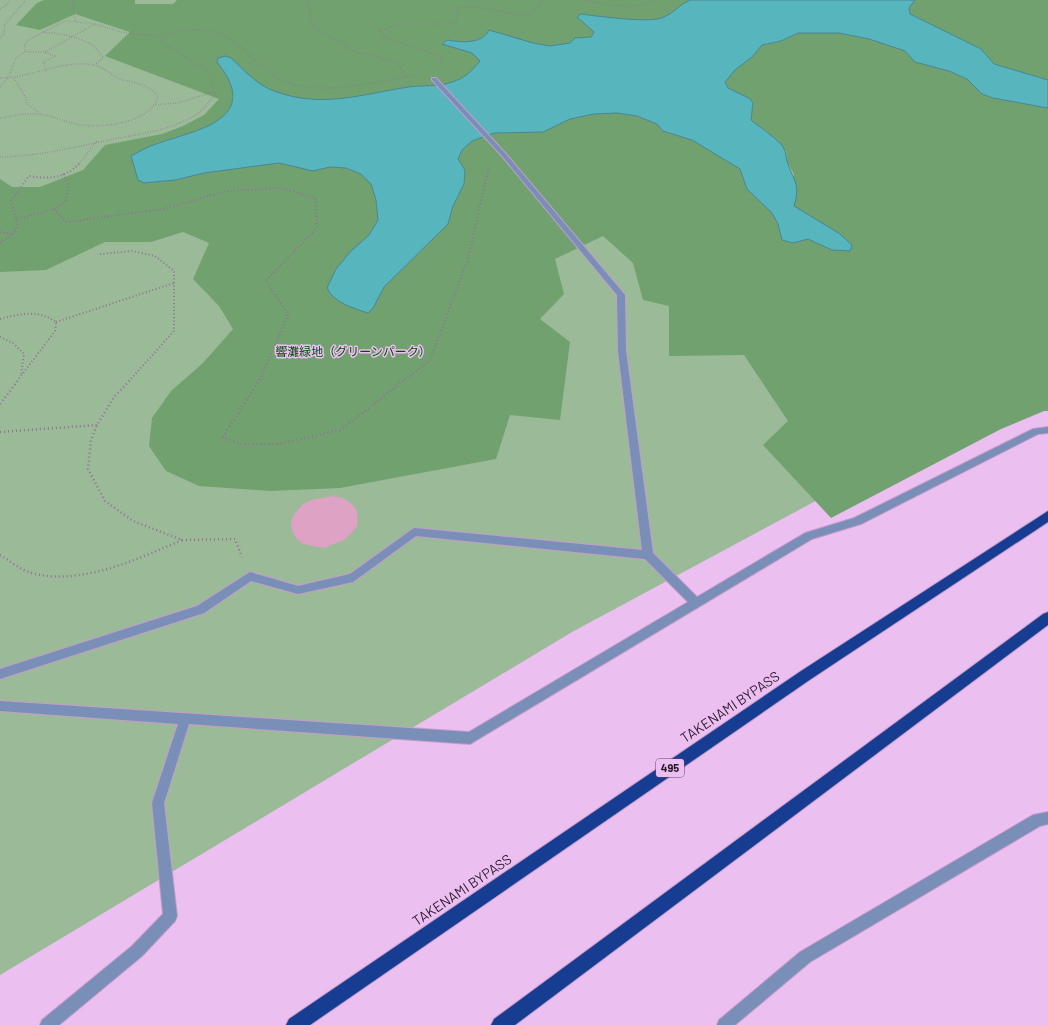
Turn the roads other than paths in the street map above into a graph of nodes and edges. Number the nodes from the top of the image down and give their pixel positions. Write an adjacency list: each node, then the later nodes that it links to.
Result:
1 (434, 79): 4 (street)
2 (1048, 430): 5 (street)
3 (1048, 516): 12 (highway, TAKENAMI BYPASS / 495)
4 (648, 555): 5 (street); 7 (street)
5 (696, 603): 9 (street)
6 (1048, 618): 13 (highway)
7 (0, 674)
8 (0, 706): 9 (street)
9 (185, 719): 11 (street)
10 (1048, 818): 14 (street)
11 (47, 1025)
12 (295, 1025)
13 (500, 1025)
14 (724, 1025)

